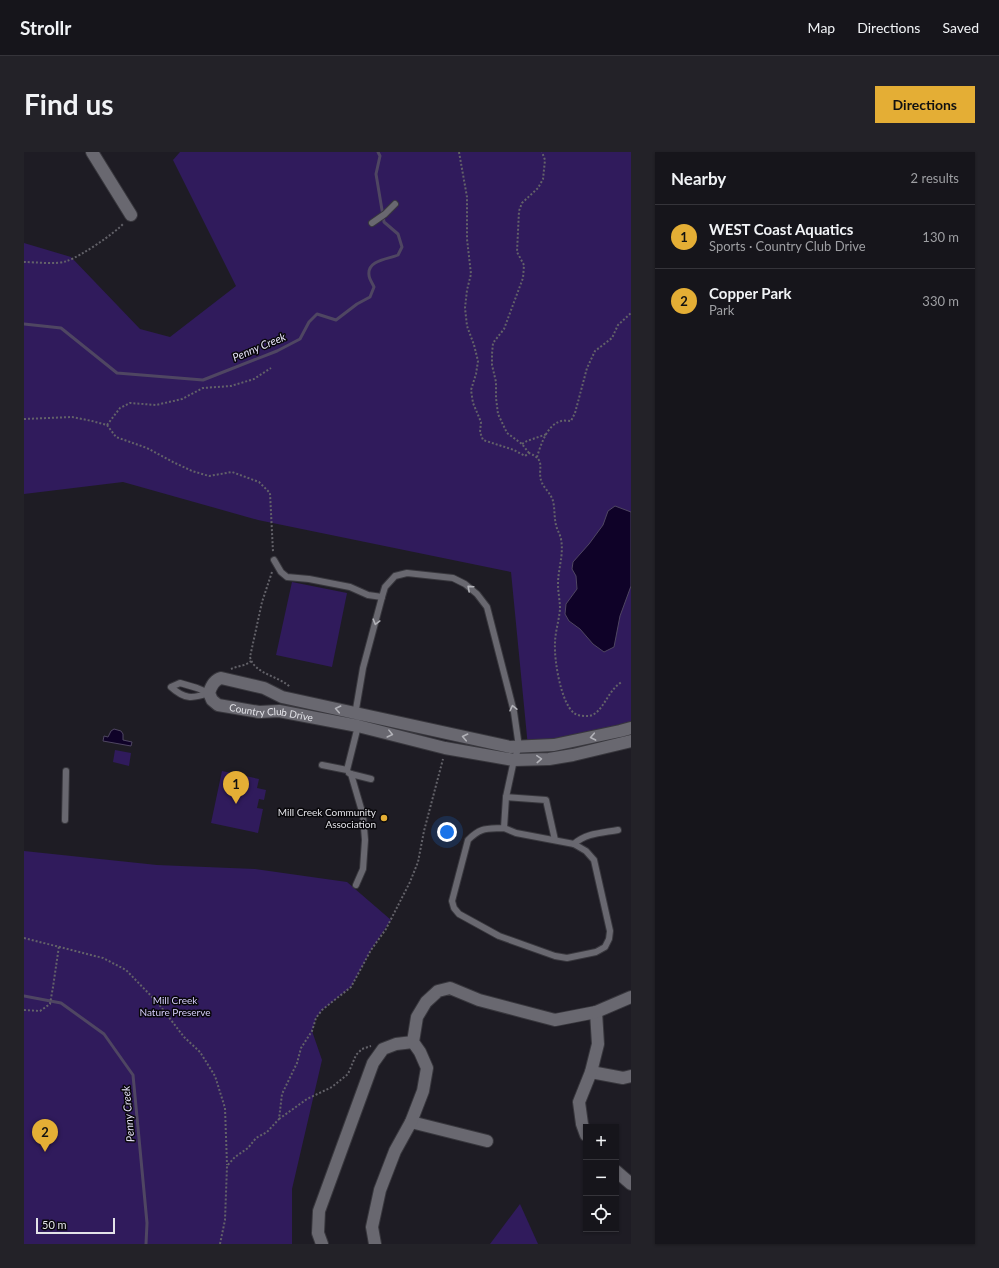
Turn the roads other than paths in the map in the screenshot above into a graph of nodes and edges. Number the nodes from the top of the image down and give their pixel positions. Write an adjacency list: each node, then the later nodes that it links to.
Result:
1 (92, 152): 3 (street)
2 (395, 204): 4 (lane)
3 (131, 215)
4 (372, 223)
5 (274, 560): 6 (lane)
6 (382, 597): 8 (lane, one-way to 8); 12 (lane, one-way to 6)
7 (209, 693): 7 (lane); 8 (street, Country Club Drive, one-way to 7); 9 (street, Country Club Drive)
8 (355, 713): 9 (lane); 12 (street, Country Club Drive, one-way to 8)
9 (358, 726): 13 (street, Country Club Drive, one-way to 13); 16 (lane)
10 (631, 728): 12 (street, Country Club Drive, one-way to 12)
11 (631, 741): 13 (street, Country Club Drive, one-way to 11)
12 (519, 747): 13 (lane)
13 (514, 760): 18 (lane)
14 (322, 765): 16 (lane)
15 (66, 771): 19 (lane)
16 (349, 772): 17 (lane); 24 (lane)
17 (371, 779)
18 (506, 797): 20 (lane); 22 (lane)
19 (65, 820)
20 (504, 828): 22 (lane); 23 (lane)
21 (618, 830): 23 (lane)
22 (554, 840): 23 (lane)
23 (574, 844)
24 (356, 885)
25 (631, 997): 26 (street)
26 (596, 1012): 27 (street); 28 (street)
27 (413, 1042): 30 (street); 35 (street)
28 (591, 1072): 29 (street); 31 (street)
29 (631, 1076)
30 (411, 1122): 32 (street); 36 (street)
31 (583, 1127)
32 (487, 1141)
33 (619, 1174): 34 (street)
34 (631, 1184)
35 (322, 1244)
36 (375, 1244)

